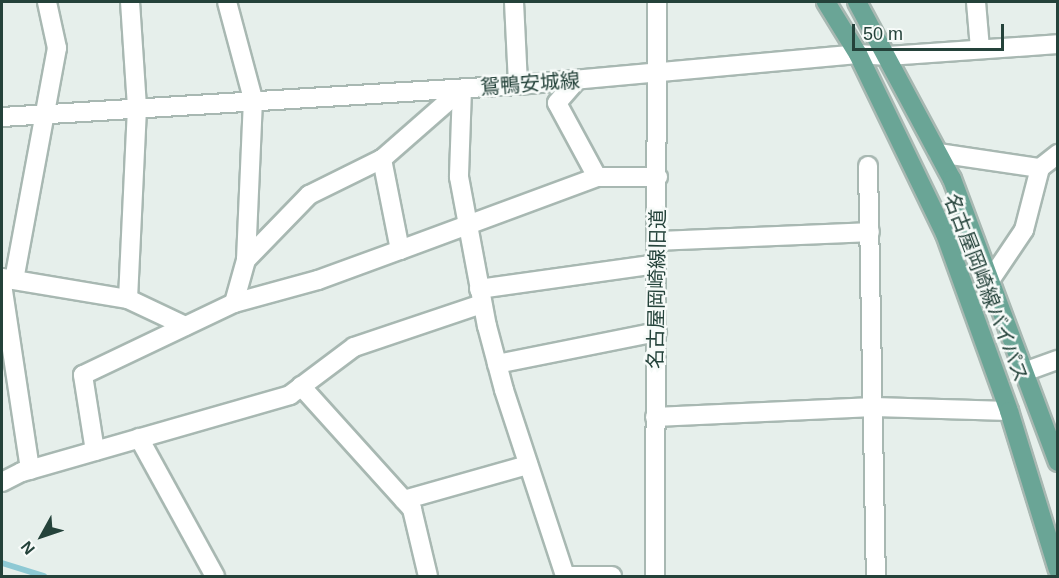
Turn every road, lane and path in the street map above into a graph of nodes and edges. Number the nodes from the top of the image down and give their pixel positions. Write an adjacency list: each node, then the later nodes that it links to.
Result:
1 (47, 2): 19 (street)
2 (227, 2): 17 (street)
3 (514, 2): 15 (street)
4 (657, 2): 13 (street, 名古屋岡崎線旧道)
5 (826, 2): 11 (main road, 名古屋岡崎線バイパス)
6 (857, 2): 12 (main road, 名古屋岡崎線バイパス)
7 (976, 2): 10 (street)
8 (130, 3): 18 (street)
9 (1058, 44): 10 (street, 鴛鴨安城線)
10 (980, 49): 12 (street, 鴛鴨安城線)
11 (858, 54): 12 (street, 鴛鴨安城線); 13 (street, 鴛鴨安城線); 46 (main road, 名古屋岡崎線バイパス)
12 (888, 56): 21 (main road, 名古屋岡崎線バイパス)
13 (657, 74): 14 (street, 鴛鴨安城線); 27 (street, 名古屋岡崎線旧道)
14 (576, 81): 15 (street, 鴛鴨安城線); 26 (street)
15 (518, 85): 16 (street, 鴛鴨安城線)
16 (462, 89): 17 (street, 鴛鴨安城線); 23 (street); 28 (street)
17 (253, 99): 18 (street, 鴛鴨安城線); 32 (street)
18 (137, 107): 19 (street, 鴛鴨安城線); 37 (street)
19 (42, 114): 20 (street, 鴛鴨安城線); 35 (street)
20 (2, 117)
21 (938, 153): 25 (street); 34 (main road, 名古屋岡崎線バイパス)
22 (1058, 154): 25 (street)
23 (382, 159): 31 (street); 32 (street)
24 (868, 166): 29 (street)
25 (1040, 168): 34 (street)
26 (597, 177): 27 (street); 28 (street)
27 (658, 177): 30 (street, 名古屋岡崎線旧道)
28 (467, 225): 31 (street); 36 (street)
29 (870, 232): 30 (street); 45 (street)
30 (657, 241): 33 (street, 名古屋岡崎線旧道)
31 (400, 250): 38 (street)
32 (246, 260): 38 (street)
33 (656, 264): 36 (street); 40 (street, 名古屋岡崎線旧道)
34 (991, 279): 43 (main road, 名古屋岡崎線バイパス)
35 (6, 281): 37 (street); 52 (street)
36 (481, 297): 42 (street); 44 (street)
37 (128, 299): 39 (street)
38 (234, 303): 39 (street)
39 (185, 327): 49 (street)
40 (657, 332): 42 (street); 47 (street, 名古屋岡崎線旧道)
41 (1058, 360): 43 (street)
42 (497, 364): 51 (street)
43 (1026, 371): 50 (main road, 名古屋岡崎線バイパス)
44 (301, 386): 48 (street); 54 (street)
45 (874, 407): 46 (street); 47 (street); 60 (street)
46 (1009, 411): 55 (main road, 名古屋岡崎線バイパス)
47 (655, 417): 59 (street, 名古屋岡崎線旧道)
48 (139, 438): 49 (street); 56 (street)
49 (95, 451): 52 (street)
50 (1058, 462)
51 (528, 465): 54 (street); 58 (street)
52 (30, 470): 53 (street)
53 (2, 482)
54 (404, 500): 57 (street)
55 (1058, 570)
56 (215, 576)
57 (428, 576)
58 (612, 576)
59 (655, 576)
60 (876, 576)

